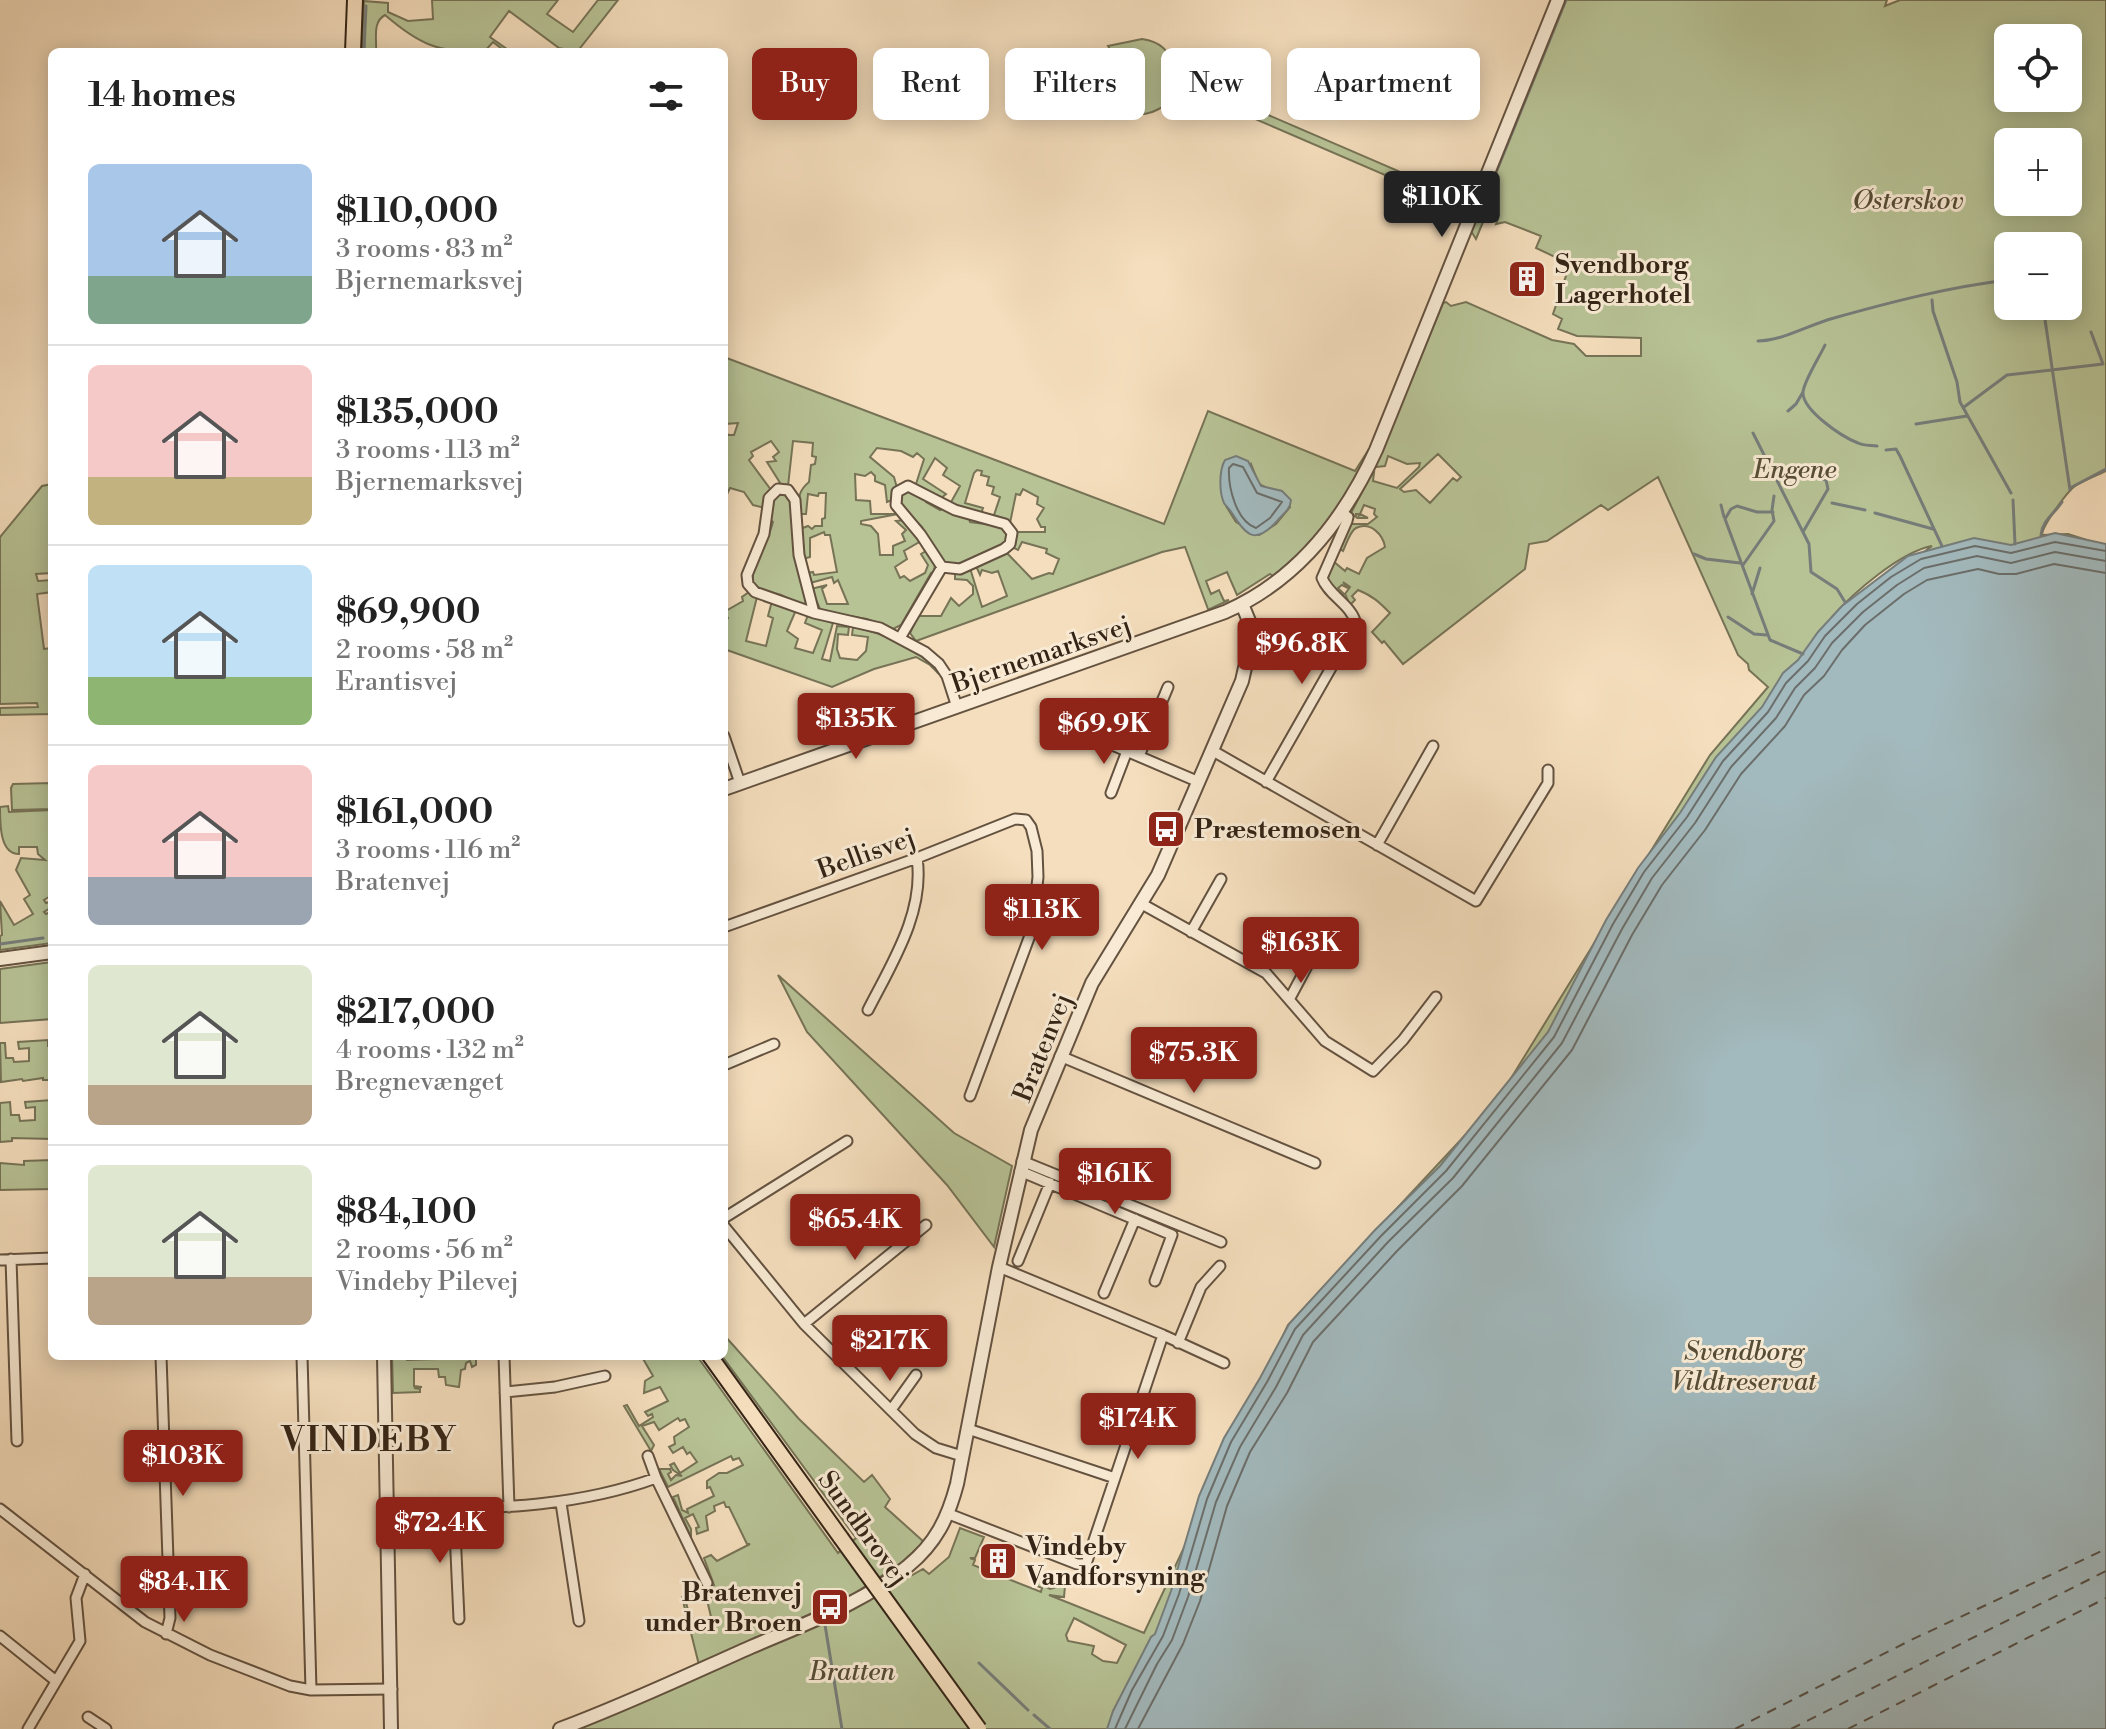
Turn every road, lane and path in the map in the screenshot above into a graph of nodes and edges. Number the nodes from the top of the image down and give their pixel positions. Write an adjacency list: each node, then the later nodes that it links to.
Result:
1 (355, 0): 3 (main road)
2 (1558, 0): 4 (street, Bjernemarksvej)
3 (353, 48)
4 (1342, 513): 6 (street, Bjernemarksvej); 19 (street, Bjernemarksvej)
5 (942, 567): 5 (street); 8 (street)
6 (1242, 604): 10 (street, Bjernemarksvej); 15 (street, Bratenvej)
7 (814, 613): 7 (street); 8 (street)
8 (900, 638): 10 (street)
9 (1168, 687): 16 (street)
10 (957, 707): 20 (street, Bjernemarksvej)
11 (1087, 732): 14 (street)
12 (1433, 746): 23 (street)
13 (728, 748): 20 (street)
14 (1127, 751): 16 (street); 22 (street)
15 (1213, 751): 18 (street, Bratenvej); 19 (street)
16 (1139, 756): 18 (street)
17 (1548, 770): 23 (street)
18 (1199, 782): 26 (street, Bratenvej)
19 (1266, 782): 23 (street)
20 (740, 783): 21 (street, Bjernemarksvej)
21 (728, 788)
22 (1111, 793)
23 (1377, 845)
24 (917, 858): 27 (street, Bellisvej); 34 (street); 38 (street, Bellisvej)
25 (1221, 879): 29 (street)
26 (1142, 904): 29 (street); 36 (street, Bratenvej)
27 (728, 926)
28 (1328, 927): 33 (street)
29 (1191, 932): 33 (street)
30 (48, 953): 31 (street)
31 (0, 959)
32 (1436, 997): 33 (street)
33 (1290, 998)
34 (868, 1010)
35 (774, 1044): 37 (street)
36 (1060, 1056): 40 (street); 41 (street, Bratenvej)
37 (728, 1063)
38 (970, 1096)
39 (847, 1141): 43 (street)
40 (1315, 1163)
41 (1021, 1166): 42 (street); 47 (street); 52 (street, Bratenvej)
42 (1050, 1183): 44 (street); 50 (street)
43 (728, 1215)
44 (1135, 1219): 53 (street); 54 (street)
45 (926, 1225): 55 (street)
46 (728, 1231): 55 (street)
47 (1221, 1242)
48 (48, 1258): 49 (street)
49 (5, 1259): 69 (street)
50 (1018, 1261)
51 (1220, 1266): 57 (street)
52 (999, 1267): 56 (street); 68 (street, Bratenvej)
53 (1155, 1281)
54 (1104, 1293)
55 (804, 1324): 67 (street)
56 (1163, 1335): 57 (street); 73 (street)
57 (1178, 1343): 63 (street)
58 (161, 1360): 84 (street)
59 (302, 1360): 88 (street)
60 (384, 1360): 78 (street)
61 (504, 1360): 66 (street)
62 (713, 1360): 94 (main road, Sundbrovej, bridge)
63 (1224, 1363)
64 (916, 1375): 67 (street)
65 (605, 1376): 66 (street)
66 (505, 1392): 75 (street)
67 (891, 1410): 71 (street)
68 (968, 1429): 71 (street, Bratenvej); 73 (street)
69 (17, 1441)
70 (648, 1456): 72 (street)
71 (962, 1456): 79 (street, Bratenvej)
72 (656, 1478): 74 (street); 81 (street)
73 (1115, 1478): 79 (street)
74 (561, 1503): 75 (street); 83 (street)
75 (509, 1507): 77 (street)
76 (0, 1509): 80 (street)
77 (454, 1509): 78 (street); 82 (street)
78 (388, 1511): 87 (street)
79 (949, 1514): 93 (street, Bratenvej)
80 (85, 1574): 84 (street); 86 (street)
81 (707, 1583)
82 (459, 1619)
83 (579, 1621)
84 (166, 1634): 88 (street)
85 (0, 1636): 86 (street)
86 (56, 1681): 90 (street)
87 (392, 1689): 88 (street); 92 (street)
88 (311, 1690)
89 (88, 1717): 91 (street)
90 (28, 1729)
91 (106, 1729)
92 (391, 1729)
93 (560, 1729)
94 (979, 1729)

